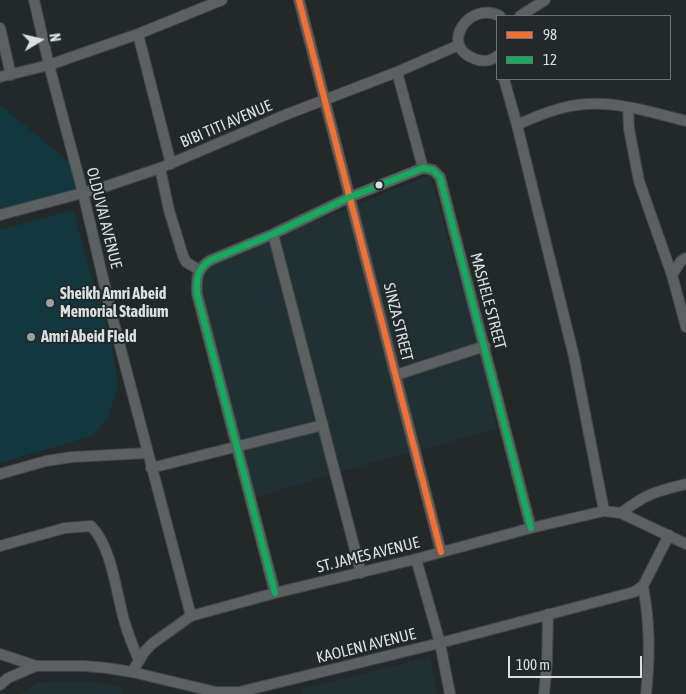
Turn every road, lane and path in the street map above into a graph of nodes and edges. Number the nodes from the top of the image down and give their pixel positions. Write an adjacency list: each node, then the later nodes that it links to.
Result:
1 (34, 0): 11 (street, OLDUVAI AVENUE)
2 (222, 0): 8 (street)
3 (299, 0): 16 (street, SINZA STREET)
4 (545, 0): 6 (street)
5 (498, 15): 9 (street)
6 (522, 15)
7 (0, 28): 13 (street)
8 (138, 34): 11 (street); 20 (street)
9 (460, 45): 10 (street); 12 (street, BIBI TITI AVENUE)
10 (496, 60)
11 (49, 65): 13 (street); 23 (street, OLDUVAI AVENUE)
12 (397, 72): 16 (street, BIBI TITI AVENUE); 22 (street)
13 (11, 75): 14 (street)
14 (0, 77)
15 (504, 80): 19 (street)
16 (325, 100): 20 (street, BIBI TITI AVENUE); 24 (street, SINZA STREET)
17 (628, 108): 18 (street); 19 (street); 29 (street)
18 (686, 121)
19 (517, 125): 39 (street)
20 (171, 164): 21 (street, BIBI TITI AVENUE)
21 (160, 168): 23 (street, BIBI TITI AVENUE); 28 (street)
22 (422, 168): 24 (street); 31 (street, MASHELE STREET)
23 (83, 193): 25 (street, BIBI TITI AVENUE); 35 (street, OLDUVAI AVENUE)
24 (350, 197): 26 (street); 32 (street, SINZA STREET)
25 (0, 215)
26 (273, 234): 28 (street); 33 (street)
27 (686, 258): 29 (street)
28 (199, 270): 34 (street)
29 (672, 275): 30 (street)
30 (686, 327)
31 (484, 346): 32 (street); 41 (street, MASHELE STREET)
32 (396, 375): 45 (street, SINZA STREET)
33 (323, 425): 34 (street); 47 (street)
34 (238, 446): 36 (street); 49 (street)
35 (148, 453): 36 (street, OLDUVAI AVENUE); 37 (street)
36 (151, 468): 51 (street, OLDUVAI AVENUE)
37 (0, 474)
38 (686, 484): 40 (street)
39 (604, 511): 40 (street, ST. JAMES AVENUE); 41 (street, ST. JAMES AVENUE)
40 (621, 513): 42 (street, ST. JAMES AVENUE)
41 (531, 528): 45 (street, ST. JAMES AVENUE)
42 (669, 535): 43 (street, ST. JAMES AVENUE); 48 (street)
43 (686, 544)
44 (0, 546): 54 (street)
45 (441, 552): 46 (street, ST. JAMES AVENUE)
46 (416, 559): 47 (street, ST. JAMES AVENUE); 52 (street)
47 (361, 573): 49 (street, ST. JAMES AVENUE)
48 (643, 586): 50 (street, KAOLENI AVENUE); 60 (street)
49 (275, 593): 51 (street, ST. JAMES AVENUE)
50 (548, 614): 52 (street, KAOLENI AVENUE); 59 (street)
51 (191, 616): 54 (street, ST. JAMES AVENUE)
52 (440, 643): 56 (street, KAOLENI AVENUE); 58 (street)
53 (0, 654): 55 (street, KAOLENI AVENUE)
54 (139, 660): 56 (street, ST. JAMES AVENUE)
55 (36, 666): 56 (street, KAOLENI AVENUE); 57 (street, KAOLENI AVENUE)
56 (132, 672)
57 (0, 686)
58 (450, 694)
59 (544, 694)
60 (646, 694)

